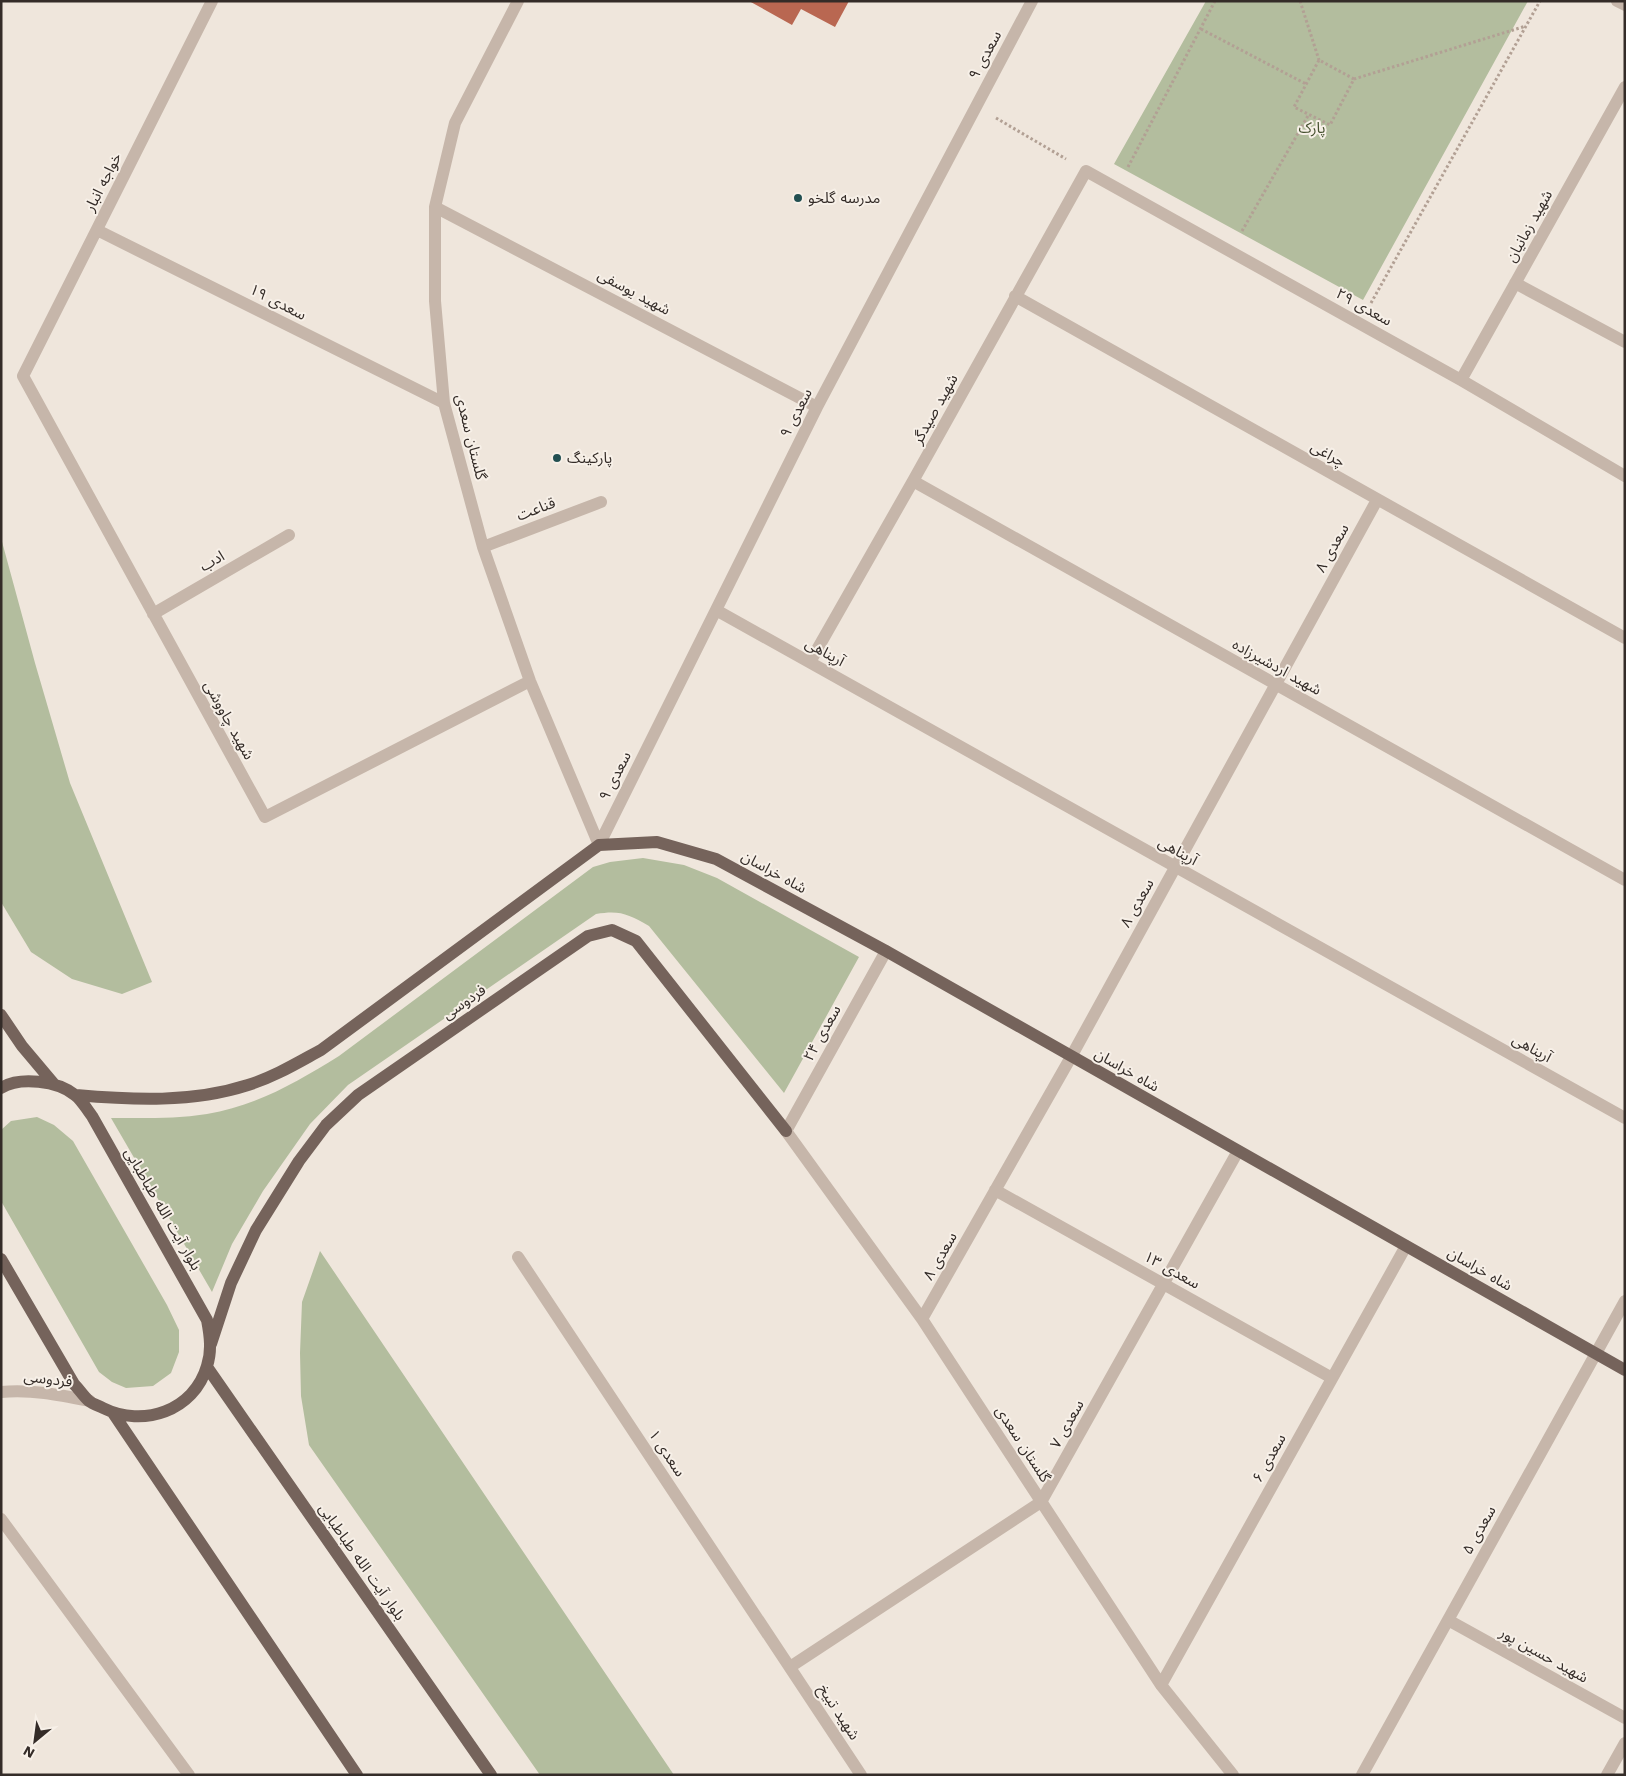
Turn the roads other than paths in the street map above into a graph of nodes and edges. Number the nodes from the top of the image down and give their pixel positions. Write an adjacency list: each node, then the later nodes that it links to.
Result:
1 (212, 1): 9 (street, خواجه انبار)
2 (518, 1): 8 (street, گلستان سعدی)
3 (1617, 1): 5 (street)
4 (1030, 2): 16 (street, سعدی ۹)
5 (1625, 5)
6 (1625, 87): 10 (street, شهید زمانیان)
7 (1086, 171): 11 (street, شهید صیدگر); 14 (street, سعدی ۲۹)
8 (435, 207): 15 (street, گلستان سعدی); 16 (street, شهید یوسفی)
9 (97, 230): 13 (street, خواجه انبار); 15 (street, سعدی ۱۹)
10 (1515, 283): 12 (street); 14 (street, شهید زمانیان)
11 (1015, 296): 18 (street, شهید صیدگر); 19 (street, چراغی)
12 (1625, 342)
13 (22, 376): 24 (street, شهید چاووشی)
14 (1461, 380): 17 (street, سعدی ۲۹)
15 (444, 403): 22 (street, گلستان سعدی)
16 (817, 407): 23 (street, سعدی ۹)
17 (1625, 476)
18 (914, 481): 26 (street, شهید صیدگر); 28 (street, شهید اردشیرزاده)
19 (1377, 500): 25 (street, چراغی); 28 (street, سعدی ۸)
20 (601, 502): 22 (street, قناعت)
21 (288, 535): 24 (street, ادب)
22 (483, 547): 27 (street, گلستان سعدی)
23 (716, 610): 26 (street, آرپناهی); 29 (street, سعدی ۹)
24 (153, 614): 27 (street, شهید چاووشی)
25 (1625, 638)
26 (810, 662): 30 (street, آرپناهی)
27 (530, 680): 29 (street, گلستان سعدی)
28 (1275, 685): 30 (street, سعدی ۸); 31 (street, شهید اردشیرزاده)
29 (599, 845): 32 (main road, شاه خراسان); 37 (main road)
30 (1175, 868): 34 (street, سعدی ۸); 38 (street, آرپناهی)
31 (1625, 880)
32 (886, 951): 34 (main road, شاه خراسان); 39 (street, سعدی ۲۴)
33 (1, 1015): 35 (main road, بلوار آیت الله طباطبایی)
34 (1071, 1057): 40 (main road, شاه خراسان); 41 (street, سعدی ۸)
35 (54, 1084): 36 (main road, بلوار آیت الله طباطبایی); 37 (main road, بلوار آیت الله طباطبایی)
36 (1, 1088)
37 (76, 1095): 48 (main road, بلوار آیت الله طباطبایی)
38 (1625, 1118)
39 (786, 1131): 47 (street, گلستان سعدی); 48 (main road, فردوسی)
40 (1238, 1151): 42 (main road, شاه خراسان); 45 (street, سعدی ۷)
41 (995, 1190): 45 (street, سعدی ۱۳); 47 (street, سعدی ۸)
42 (1406, 1246): 49 (main road, شاه خراسان); 52 (street, سعدی ۶)
43 (518, 1257): 59 (street, سعدی ۱)
44 (1, 1259): 54 (main road, بلوار آیت الله طباطبایی)
45 (1164, 1284): 52 (street, سعدی ۱۳); 56 (street, سعدی ۷)
46 (1625, 1301): 49 (street, سعدی ۵)
47 (922, 1319): 56 (street, گلستان سعدی)
48 (211, 1344): 50 (main road, بلوار آیت الله طباطبایی)
49 (1595, 1354): 51 (main road, شاه خراسان); 58 (street, سعدی ۵)
50 (207, 1367): 55 (main road, بلوار آیت الله طباطبایی); 65 (main road, بلوار آیت الله طباطبایی)
51 (1625, 1370)
52 (1332, 1378): 60 (street, سعدی ۶)
53 (1, 1392): 54 (street, فردوسی)
54 (90, 1402): 55 (main road, بلوار آیت الله طباطبایی)
55 (114, 1413): 64 (main road)
56 (1041, 1502): 59 (street, سعدی ۷); 60 (street, گلستان سعدی)
57 (1, 1519): 63 (street)
58 (1448, 1620): 61 (street, شهید حسین پور); 68 (street, سعدی ۵)
59 (790, 1667): 66 (street, شهید تبیخ)
60 (1161, 1685): 67 (street, گلستان سعدی)
61 (1625, 1718)
62 (1625, 1744): 69 (street)
63 (190, 1775)
64 (357, 1775)
65 (491, 1775)
66 (861, 1775)
67 (1233, 1775)
68 (1362, 1775)
69 (1607, 1775)

